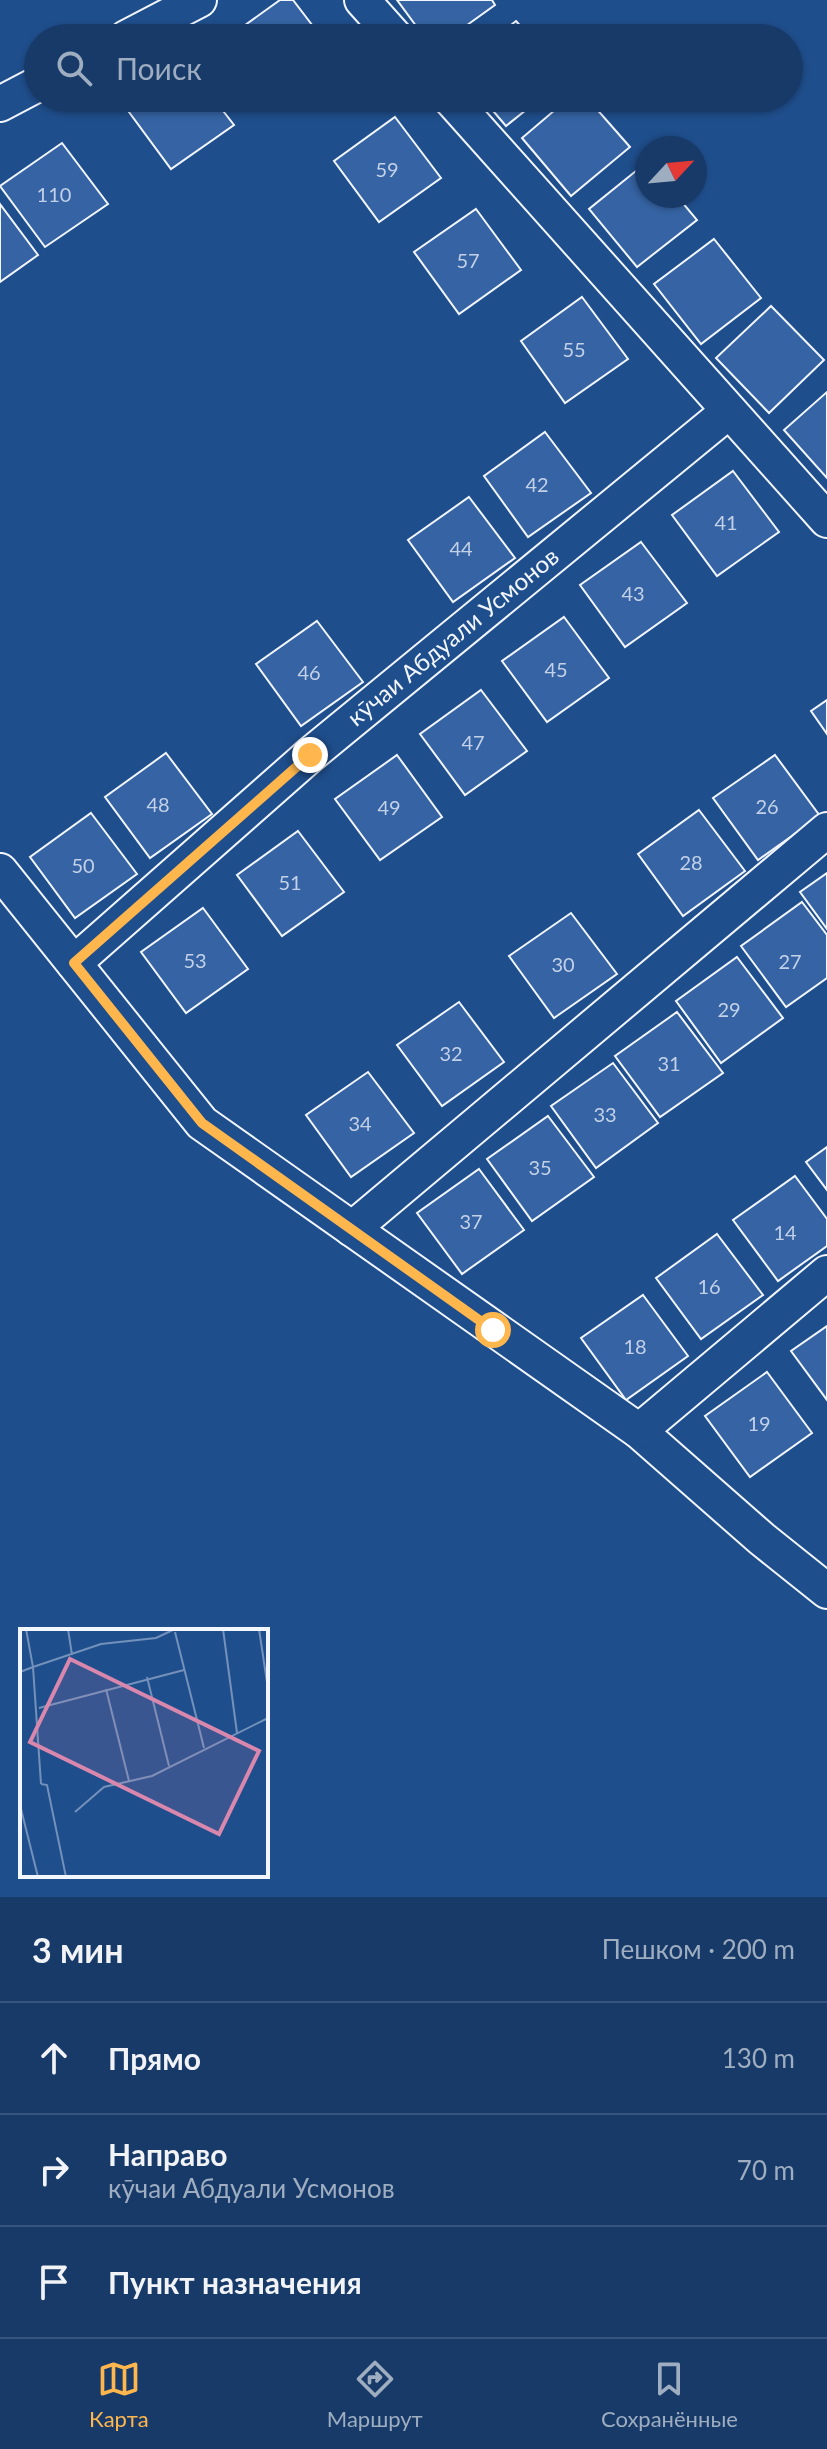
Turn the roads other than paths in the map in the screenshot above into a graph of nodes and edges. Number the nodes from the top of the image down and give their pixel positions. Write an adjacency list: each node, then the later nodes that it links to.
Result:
1 (199, 0): 3 (street)
2 (362, 0): 4 (street)
3 (153, 24)
4 (383, 24)
5 (24, 91): 6 (street)
6 (0, 104)
7 (462, 112): 8 (street)
8 (729, 411): 9 (street); 12 (street, кӯчаи Абдуали Усмонов)
9 (827, 520)
10 (827, 830): 13 (street)
11 (0, 871): 12 (street)
12 (74, 963): 13 (street)
13 (352, 1229): 15 (street)
14 (827, 1273): 15 (street)
15 (639, 1431): 16 (street)
16 (827, 1591)

